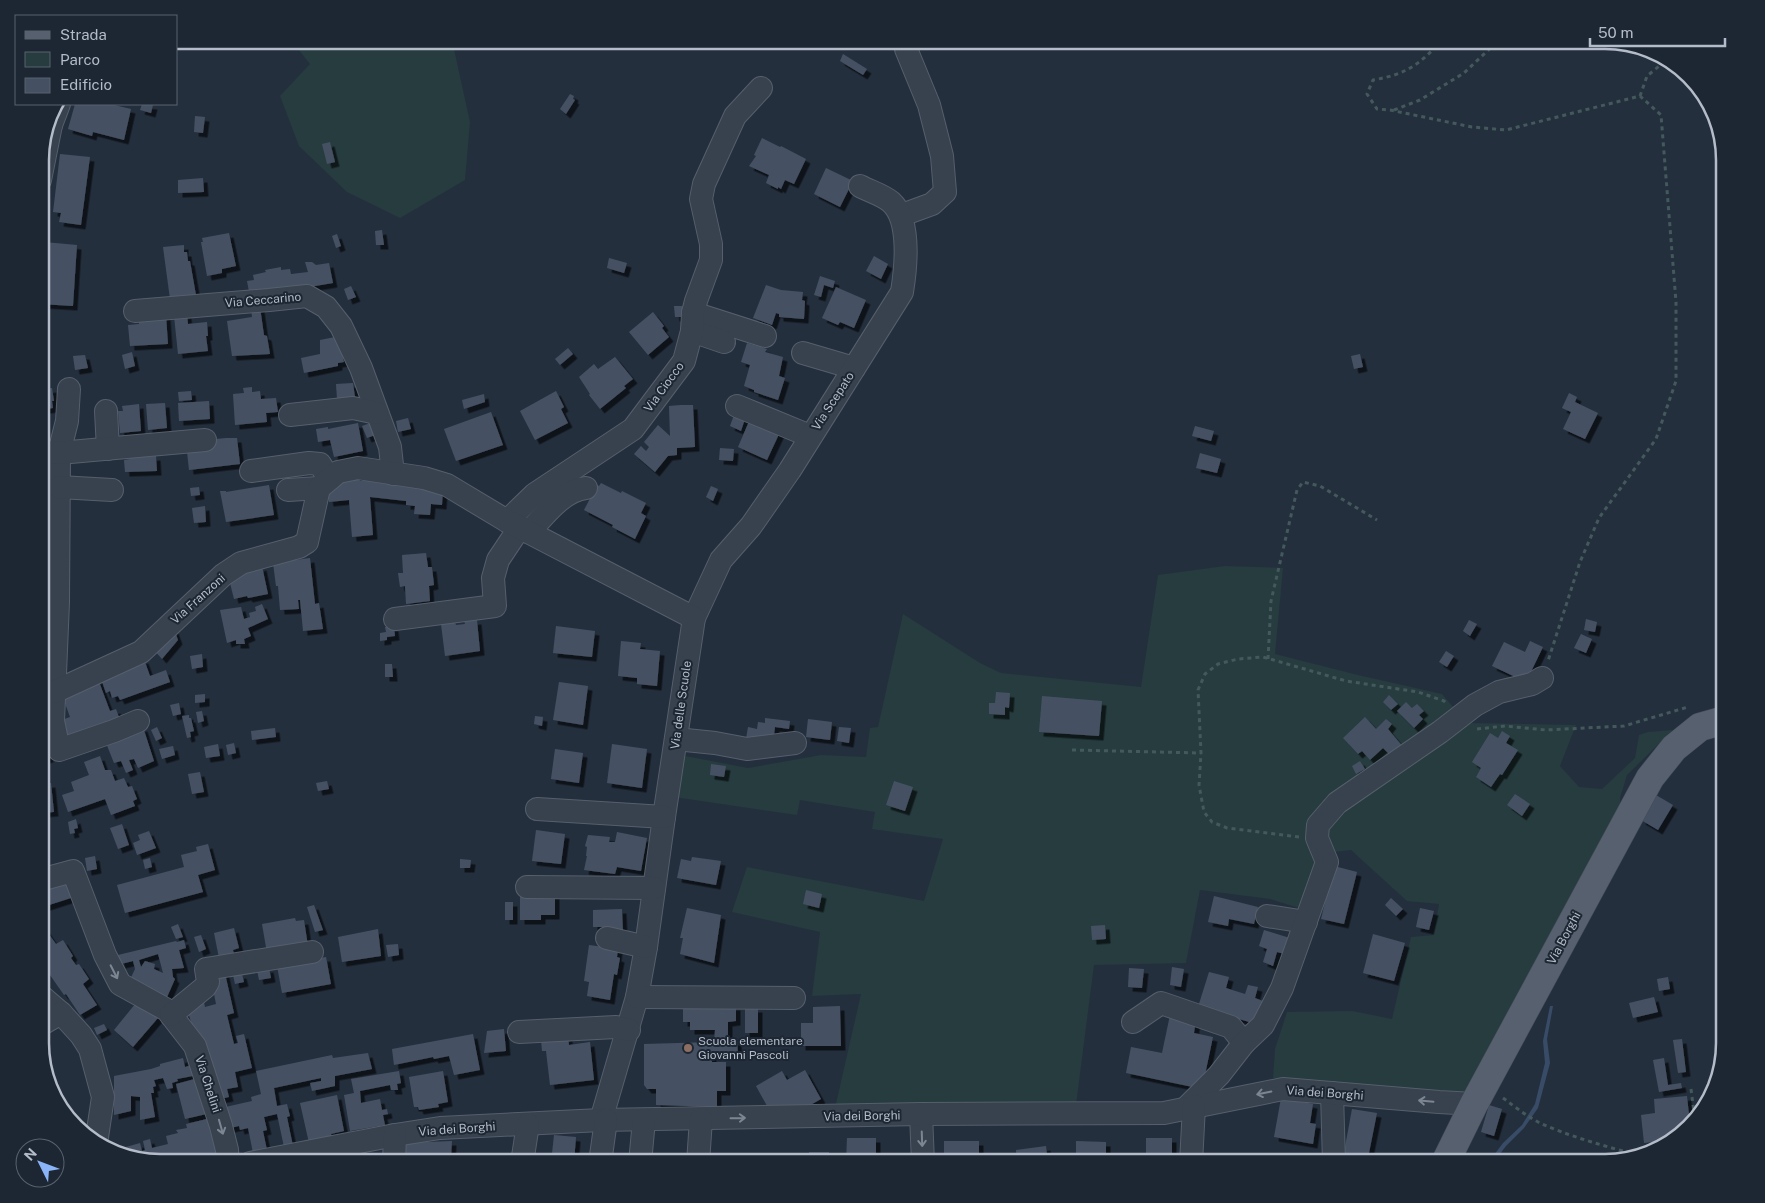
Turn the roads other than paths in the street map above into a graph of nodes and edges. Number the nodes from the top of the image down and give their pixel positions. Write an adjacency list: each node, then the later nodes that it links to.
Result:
1 (906, 49): 4 (street)
2 (761, 88): 6 (street, Via Ciocco)
3 (860, 186): 4 (street)
4 (902, 216): 10 (street, Via Scepato)
5 (135, 311): 14 (street, Via Ceccarino)
6 (692, 322): 7 (street); 8 (street); 27 (street, Via Ciocco)
7 (765, 336)
8 (724, 342)
9 (803, 353): 10 (street)
10 (854, 368): 16 (street, Via Scepato)
11 (69, 389): 19 (street)
12 (737, 406): 16 (street)
13 (106, 411): 18 (street)
14 (378, 413): 15 (street); 21 (street, Via Ceccarino)
15 (290, 415)
16 (810, 436): 30 (street, Via Scepato)
17 (205, 440): 18 (street)
18 (108, 449): 19 (street)
19 (50, 452): 23 (street)
20 (251, 471): 22 (street)
21 (393, 474): 22 (street); 27 (street)
22 (324, 483): 26 (street); 33 (street, Via Franzoni)
23 (59, 487): 25 (street); 28 (street)
24 (586, 488): 27 (street)
25 (112, 490)
26 (288, 490)
27 (519, 527): 30 (street); 31 (street)
28 (49, 561): 29 (street)
29 (49, 602): 33 (street)
30 (694, 618): 36 (street, Via delle Scuole)
31 (395, 619)
32 (1542, 678): 44 (street)
33 (49, 686): 35 (street)
34 (1706, 718): 59 (main road, Via Borghi)
35 (138, 721)
36 (676, 739): 37 (street); 39 (street, Via delle Scuole)
37 (795, 743)
38 (537, 810): 39 (street)
39 (664, 817): 42 (street, Via delle Scuole)
40 (49, 878): 52 (street, Via Chelini, one-way to 52)
41 (527, 887): 42 (street)
42 (654, 888): 46 (street, Via delle Scuole)
43 (1267, 916): 44 (street)
44 (1306, 922): 57 (street)
45 (607, 938): 46 (street)
46 (646, 947): 48 (street, Via delle Scuole)
47 (312, 952): 52 (street)
48 (637, 997): 49 (street); 55 (street, Via delle Scuole)
49 (794, 998)
50 (49, 1003): 51 (street)
51 (61, 1013): 53 (street); 67 (street)
52 (171, 1015): 68 (street, Via Chelini, one-way to 68)
53 (49, 1020)
54 (1133, 1022): 57 (street)
55 (629, 1030): 56 (street); 63 (street, Via delle Scuole)
56 (519, 1032)
57 (1244, 1043): 60 (street)
58 (1332, 1093): 59 (street, Via dei Borghi, one-way to 58); 60 (street, Via dei Borghi, one-way to 60); 77 (street)
59 (1474, 1104): 78 (main road, Via Borghi)
60 (1190, 1107): 61 (street, Via dei Borghi); 76 (street)
61 (921, 1114): 62 (street, Via dei Borghi, one-way to 61); 75 (street, one-way to 75)
62 (701, 1119): 64 (street, Via dei Borghi); 74 (street)
63 (604, 1120): 64 (street, Via dei Borghi); 65 (street, Via dei Borghi); 72 (street, Via delle Scuole)
64 (644, 1120): 73 (street)
65 (528, 1124): 66 (street, Via dei Borghi); 71 (street)
66 (395, 1134): 69 (street, Via dei Borghi); 70 (street)
67 (97, 1135)
68 (227, 1154)
69 (298, 1154)
70 (394, 1154)
71 (523, 1154)
72 (601, 1154)
73 (641, 1154)
74 (699, 1154)
75 (923, 1154)
76 (1191, 1154)
77 (1334, 1154)
78 (1449, 1154)

